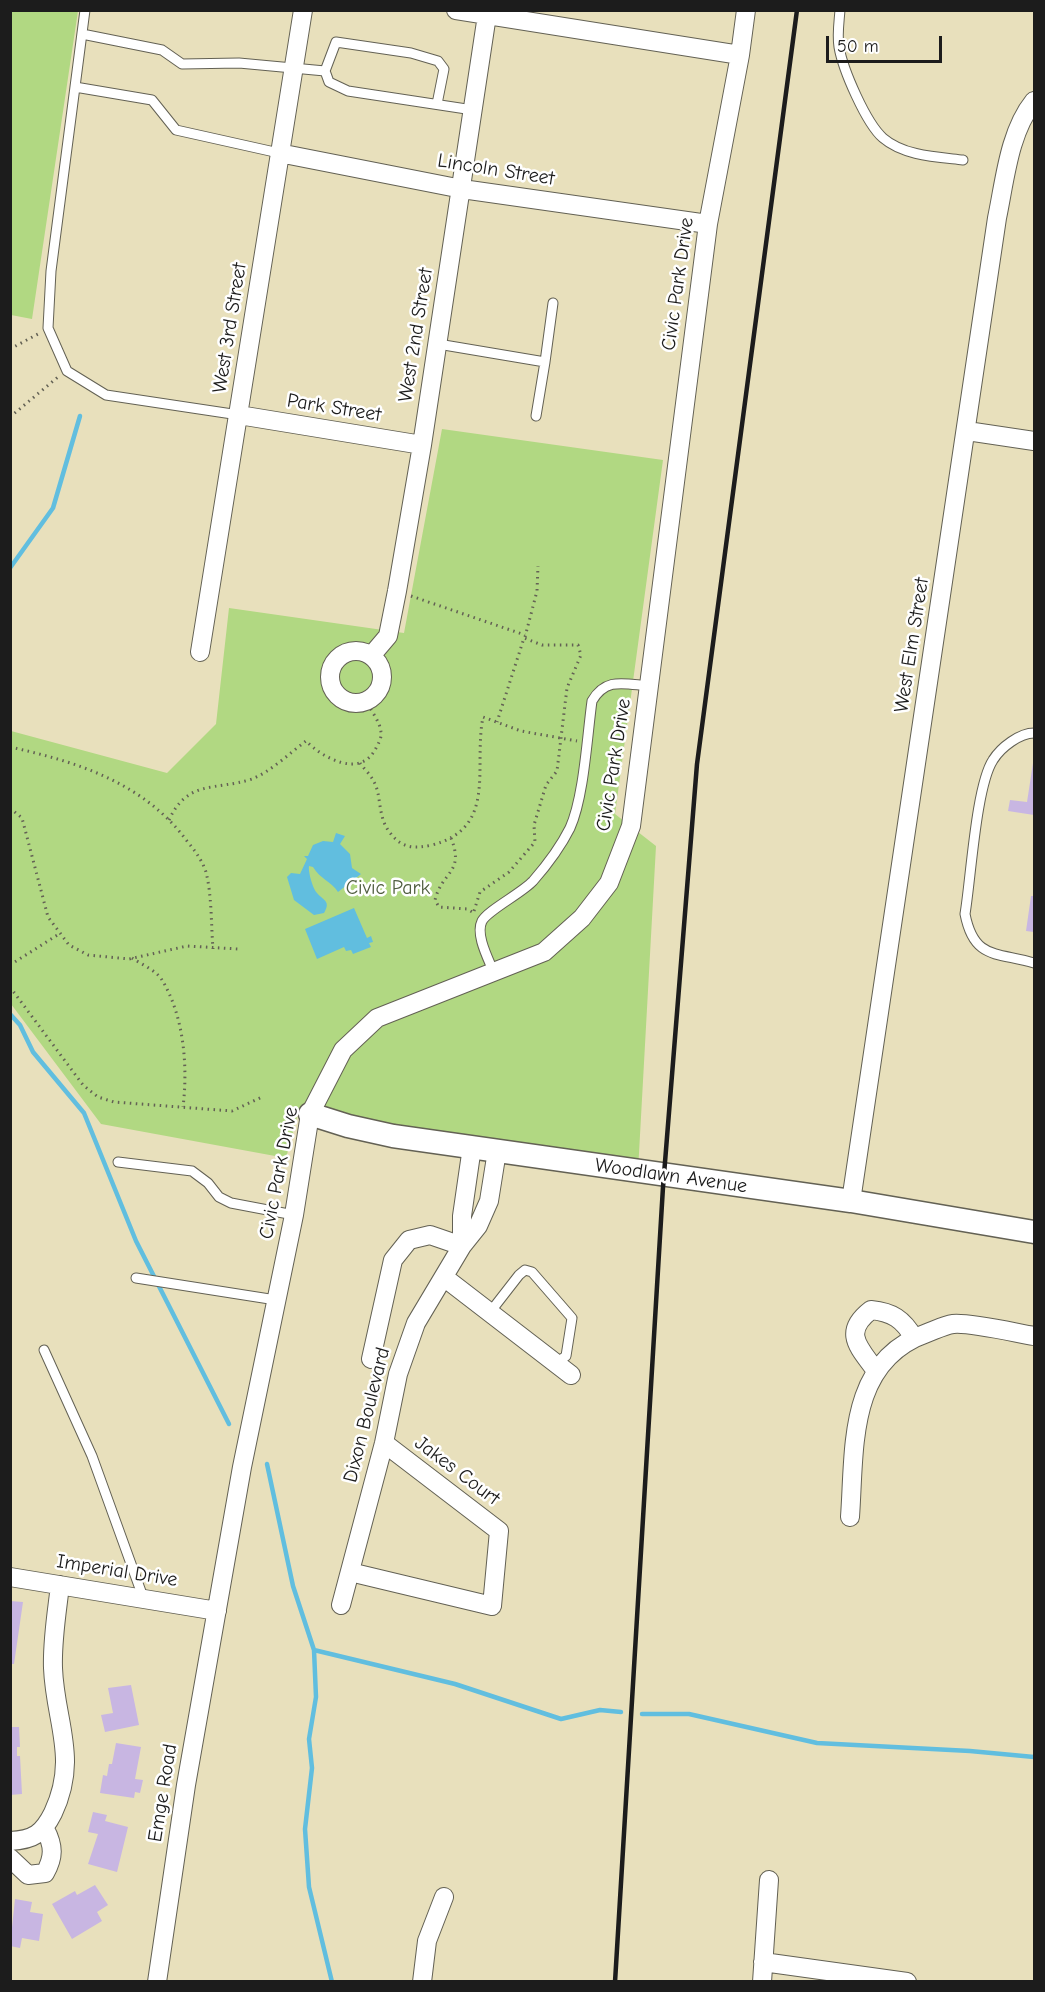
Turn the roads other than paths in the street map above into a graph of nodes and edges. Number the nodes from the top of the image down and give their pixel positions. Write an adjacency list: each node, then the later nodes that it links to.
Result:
1 (85, 10): 7 (lane)
2 (303, 10): 9 (street, West 3rd Street)
3 (456, 10): 6 (street)
4 (746, 10): 8 (street, Civic Park Drive)
5 (840, 10): 16 (lane)
6 (487, 15): 8 (street); 14 (street, West 2nd Street)
7 (82, 34): 9 (lane); 11 (lane)
8 (740, 55): 18 (street, Civic Park Drive)
9 (293, 66): 10 (lane); 15 (street, West 3rd Street)
10 (326, 71): 13 (lane); 13 (lane)
11 (75, 87): 15 (lane); 22 (lane)
12 (1035, 101): 24 (street, West Elm Street)
13 (436, 104): 14 (lane)
14 (473, 110): 17 (street, West 2nd Street)
15 (279, 153): 17 (street, Lincoln Street); 22 (street, West 3rd Street)
16 (963, 160)
17 (462, 189): 18 (street, Lincoln Street); 20 (street, West 2nd Street)
18 (708, 224): 29 (street, Civic Park Drive)
19 (553, 303): 21 (lane)
20 (438, 344): 21 (lane); 26 (street, West 2nd Street)
21 (544, 362): 23 (lane)
22 (239, 415): 26 (street, Park Street); 27 (street, West 3rd Street)
23 (536, 416)
24 (967, 431): 25 (street); 37 (street, West Elm Street)
25 (1035, 441)
26 (422, 445): 28 (street, West 2nd Street)
27 (200, 652)
28 (371, 656): 28 (street)
29 (648, 686): 32 (street, Civic Park Drive); 32 (lane)
30 (1035, 733): 31 (lane)
31 (1035, 963)
32 (494, 973): 33 (street, Civic Park Drive)
33 (310, 1114): 34 (street, Woodlawn Avenue); 38 (street, Civic Park Drive)
34 (472, 1147): 35 (street, Woodlawn Avenue); 40 (street, Dixon Boulevard)
35 (497, 1151): 37 (street, Woodlawn Avenue); 40 (street, Dixon Boulevard)
36 (118, 1162): 38 (lane)
37 (851, 1201): 39 (street, Woodlawn Avenue)
38 (294, 1215): 43 (street, Civic Park Drive)
39 (1035, 1232)
40 (462, 1246): 42 (street, Dixon Boulevard); 48 (street)
41 (136, 1278): 43 (lane)
42 (445, 1278): 44 (street); 52 (street, Dixon Boulevard)
43 (276, 1300): 59 (street, Civic Park Drive)
44 (491, 1311): 49 (street); 49 (lane)
45 (1035, 1336): 46 (street)
46 (914, 1338): 50 (street); 50 (street)
47 (44, 1350): 57 (lane)
48 (371, 1359)
49 (556, 1363): 51 (street)
50 (876, 1371): 53 (street)
51 (571, 1375)
52 (384, 1443): 54 (street, Dixon Boulevard); 54 (street, Jakes Court)
53 (850, 1517)
54 (350, 1572): 58 (street, Dixon Boulevard)
55 (10, 1577): 56 (street, Imperial Drive)
56 (60, 1585): 57 (street, Imperial Drive); 60 (street)
57 (143, 1597): 59 (street, Imperial Drive)
58 (341, 1605)
59 (217, 1611): 66 (street, Emge Road)
60 (45, 1829): 61 (street); 62 (street)
61 (10, 1841)
62 (10, 1858)
63 (769, 1880): 65 (street)
64 (444, 1897): 67 (street)
65 (763, 1962): 68 (street); 69 (street)
66 (157, 1982)
67 (422, 1982)
68 (762, 1982)
69 (907, 1982)

